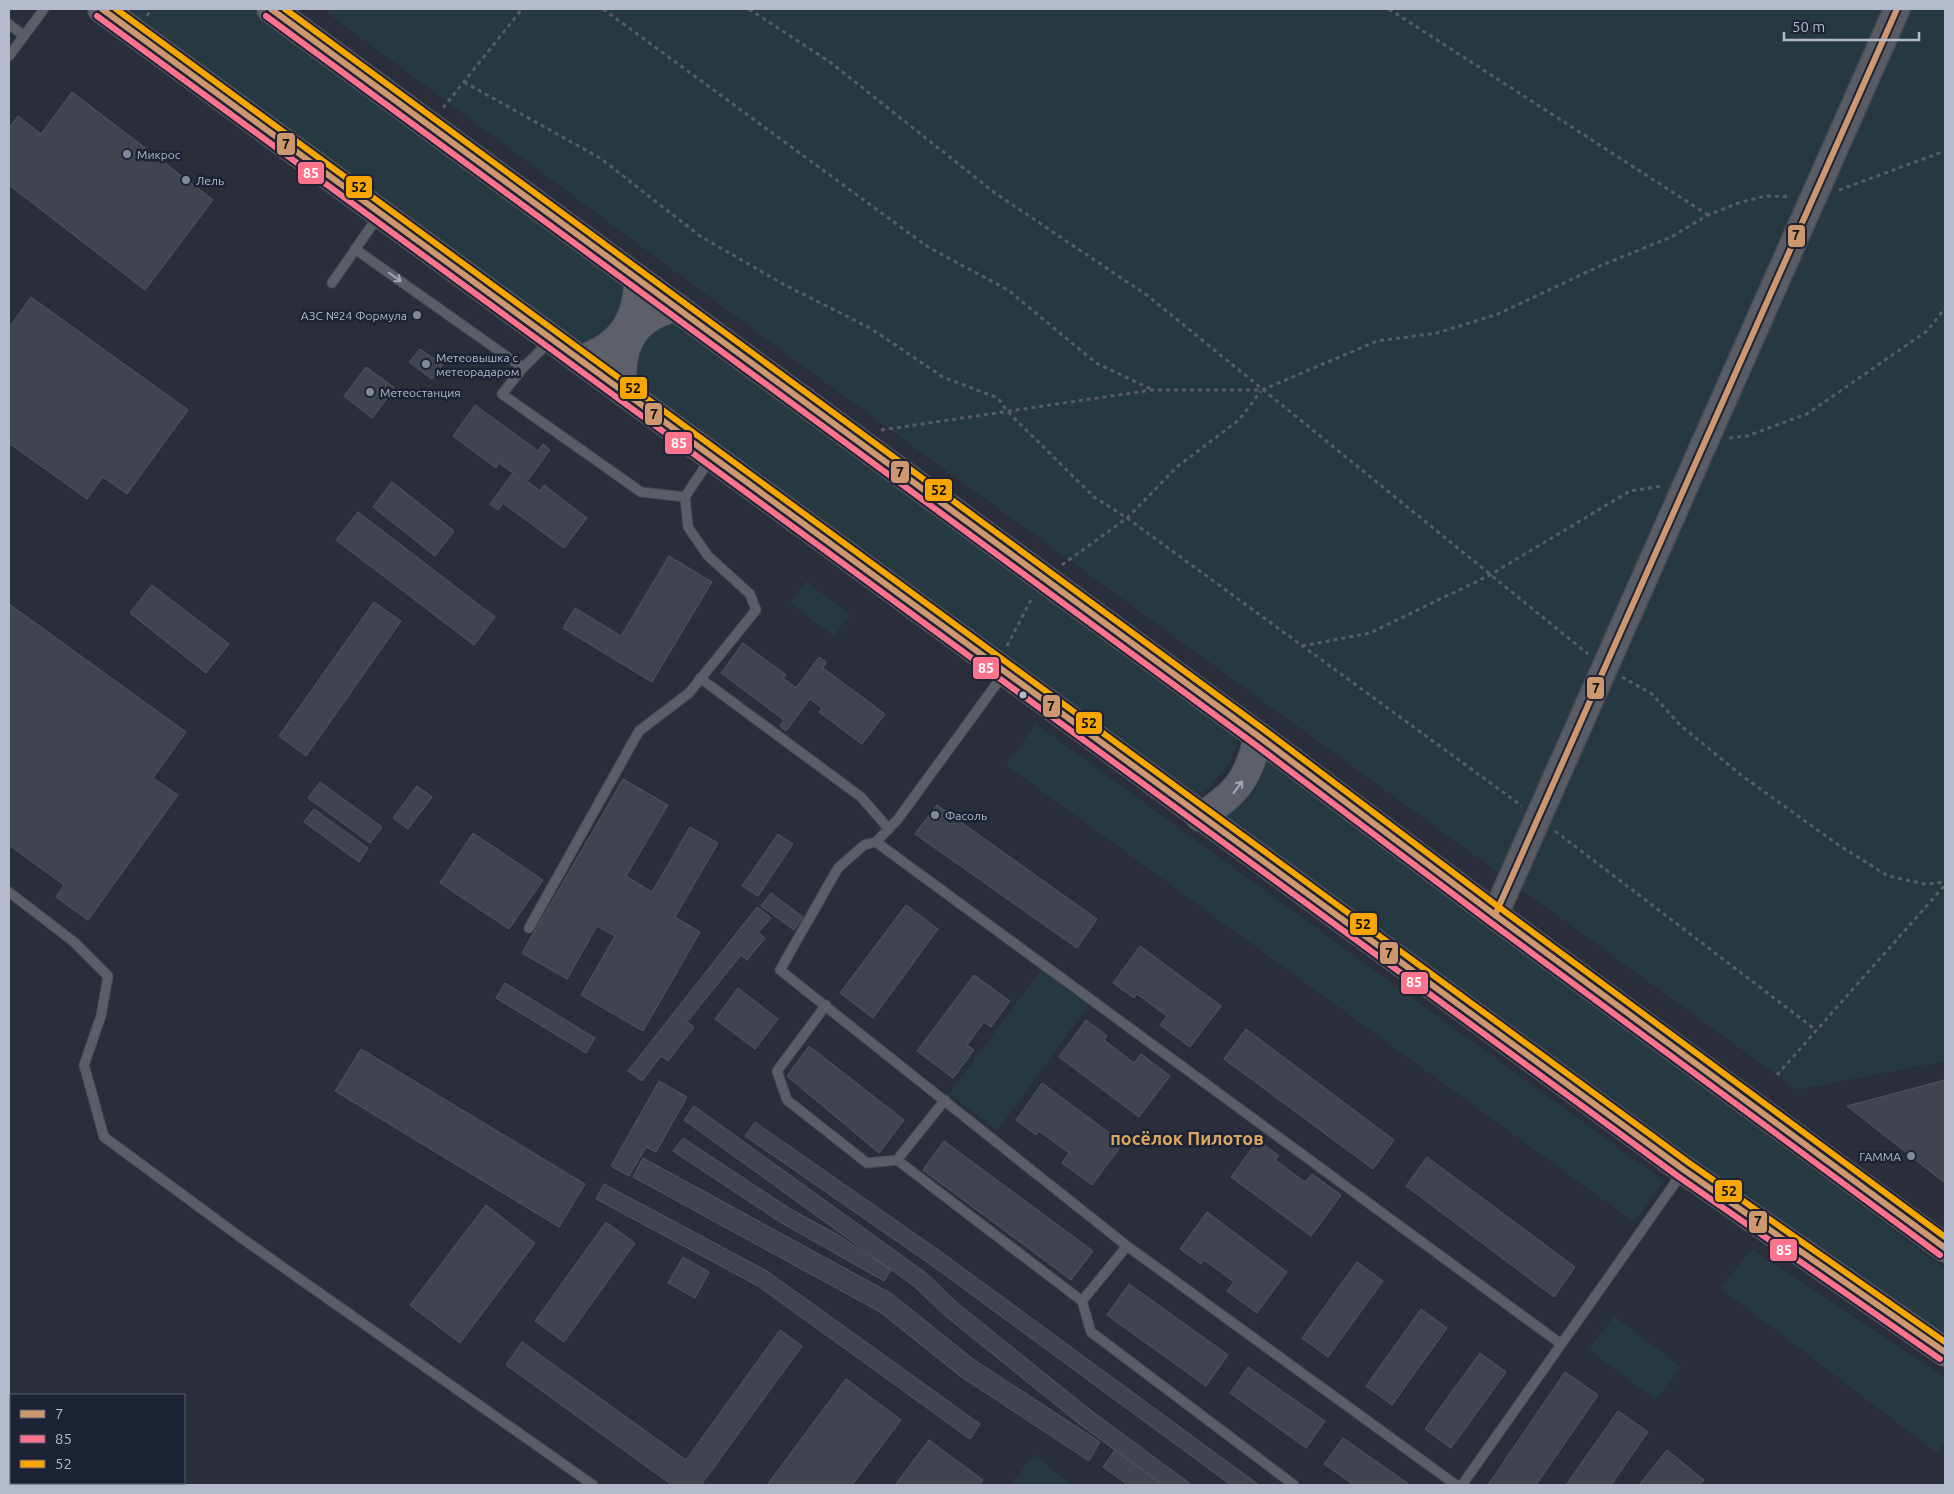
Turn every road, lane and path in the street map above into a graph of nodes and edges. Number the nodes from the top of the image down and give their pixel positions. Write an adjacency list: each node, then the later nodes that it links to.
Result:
1 (44, 9): 10 (lane)
2 (102, 9): 16 (main road)
3 (271, 9): 13 (main road)
4 (522, 9): 12 (path)
5 (603, 9): 26 (path)
6 (749, 9): 27 (path)
7 (1389, 9): 17 (path)
8 (1896, 9): 15 (street)
9 (9, 24): 10 (lane)
10 (24, 36): 11 (lane)
11 (9, 56)
12 (464, 82): 13 (path); 29 (path)
13 (430, 126): 19 (main road)
14 (1945, 151): 15 (path)
15 (1812, 200): 17 (path); 31 (street)
16 (380, 213): 18 (lane); 23 (main road)
17 (1708, 215): 27 (path)
18 (355, 249): 20 (lane); 25 (lane, one-way to 25)
19 (638, 279): 21 (main road); 24 (main road)
20 (332, 283)
21 (676, 307): 28 (main road); 30 (main road)
22 (1945, 308): 31 (path)
23 (552, 339): 24 (main road); 25 (lane)
24 (580, 360): 28 (main road)
25 (524, 368): 34 (lane)
26 (1152, 390): 27 (path); 29 (path)
27 (1262, 390): 35 (path); 36 (path)
28 (622, 391): 32 (main road)
29 (1007, 411): 30 (path); 35 (path)
30 (848, 435): 37 (main road)
31 (1706, 440): 33 (street)
32 (712, 457): 34 (lane); 40 (main road)
33 (1687, 482): 36 (path); 39 (street)
34 (685, 498): 41 (lane)
35 (1127, 518): 37 (path); 38 (path)
36 (1490, 575): 38 (path); 39 (path)
37 (1042, 578): 40 (path); 42 (main road)
38 (1302, 646): 44 (path)
39 (1605, 668): 44 (street); 47 (path)
40 (1000, 670): 43 (main road); 45 (lane)
41 (700, 678): 45 (lane); 50 (lane)
42 (1258, 736): 43 (main road, one-way to 42); 49 (main road)
43 (1200, 817): 56 (main road)
44 (1538, 818): 49 (street); 52 (path)
45 (889, 829): 46 (lane)
46 (876, 842): 51 (lane); 60 (lane)
47 (1945, 883): 52 (path)
48 (9, 892): 62 (lane)
49 (1495, 915): 58 (main road)
50 (529, 928)
51 (826, 1005): 54 (lane); 55 (lane)
52 (1816, 1030): 53 (path)
53 (1777, 1075)
54 (945, 1100): 55 (lane); 57 (lane)
55 (897, 1160): 59 (lane)
56 (1684, 1170): 60 (lane); 61 (main road)
57 (1127, 1246): 59 (lane); 64 (lane)
58 (1945, 1248)
59 (1082, 1301): 63 (lane)
60 (1561, 1344): 65 (lane)
61 (1945, 1352)
62 (593, 1485)
63 (1294, 1485)
64 (1456, 1485)
65 (1462, 1485)

